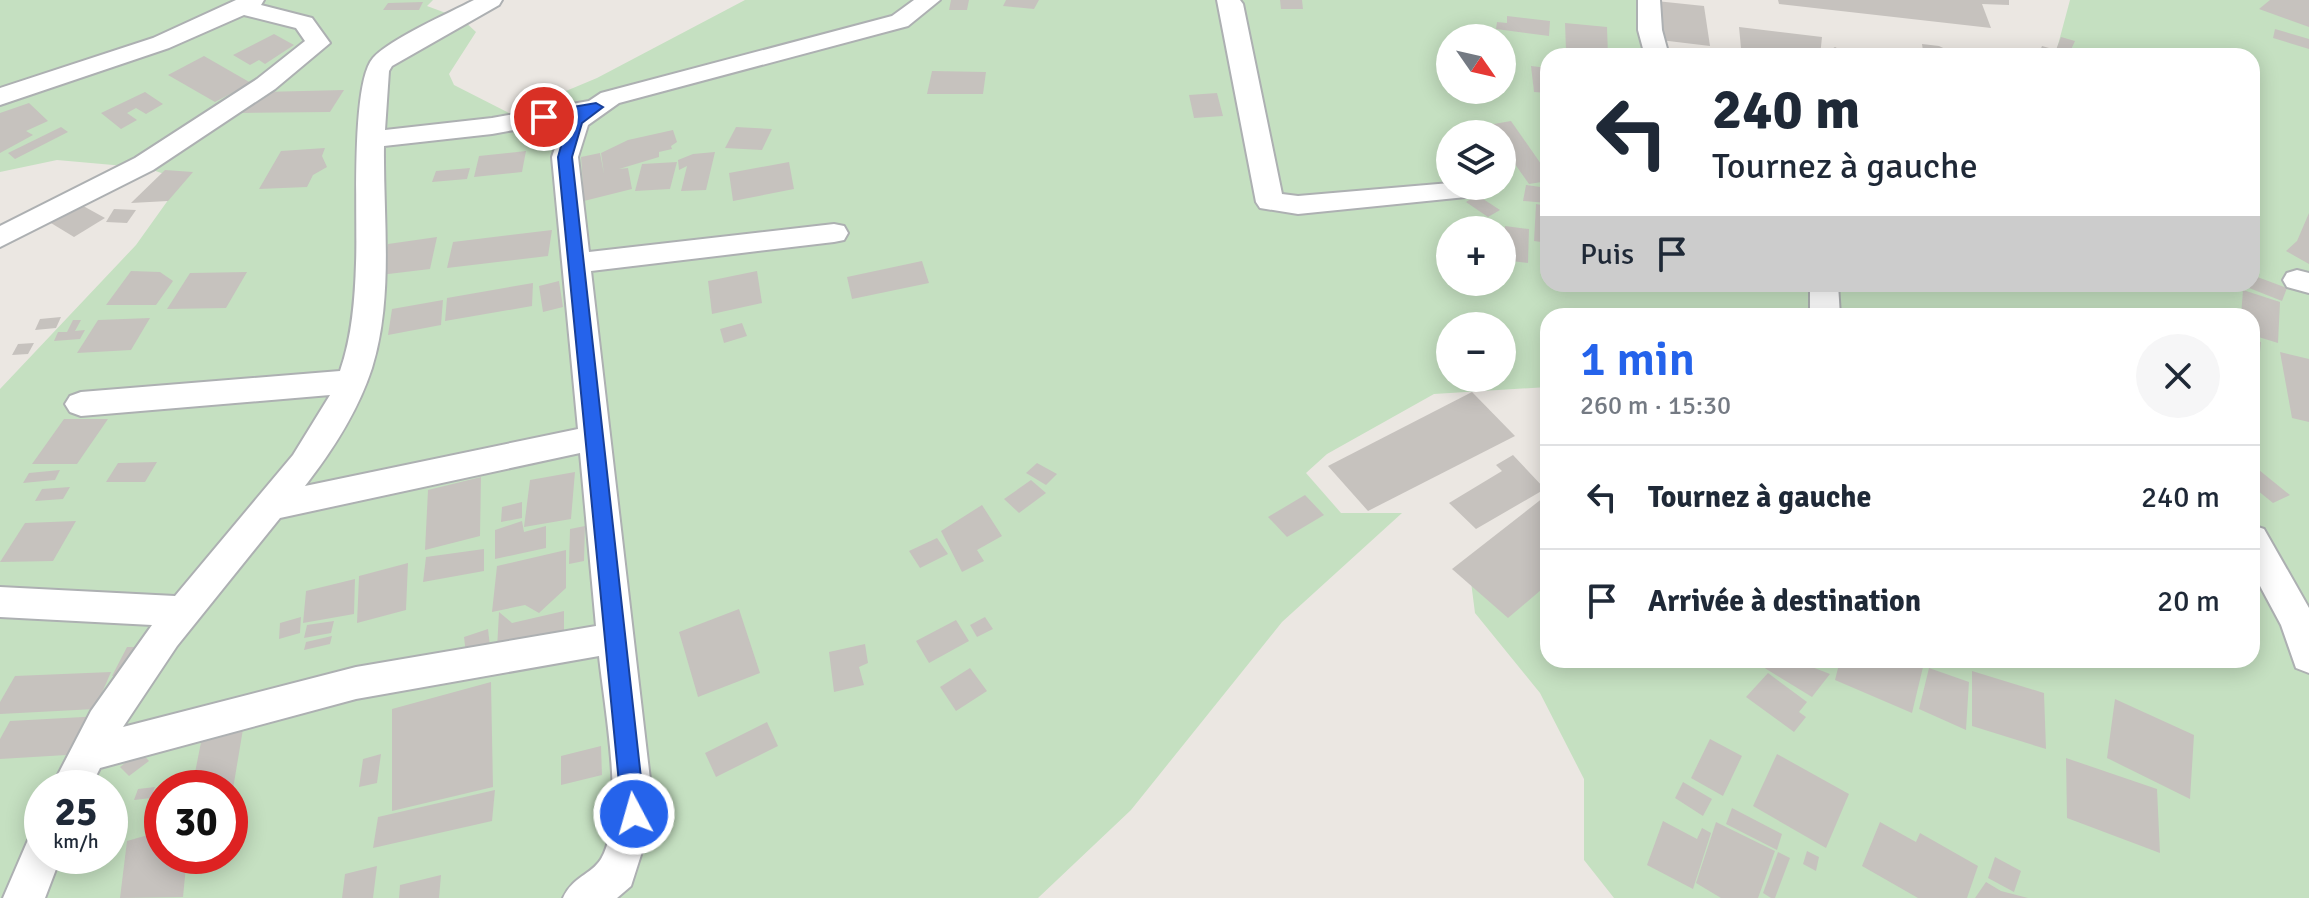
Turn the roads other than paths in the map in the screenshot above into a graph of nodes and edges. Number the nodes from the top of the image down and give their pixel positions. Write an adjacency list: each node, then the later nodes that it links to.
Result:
1 (491, 0): 9 (street)
2 (929, 0): 8 (street)
3 (1228, 0): 10 (street)
4 (1649, 0): 6 (street)
5 (248, 3): 7 (street); 12 (street)
6 (1655, 48)
7 (0, 97)
8 (596, 107): 9 (street); 13 (street)
9 (372, 139): 14 (street)
10 (1436, 193)
11 (834, 233): 13 (street)
12 (0, 238)
13 (577, 263): 16 (street)
14 (350, 382): 15 (street); 17 (street)
15 (81, 404)
16 (595, 438): 17 (street); 21 (street)
17 (270, 507): 20 (street)
18 (2260, 553): 22 (street)
19 (0, 602): 20 (street)
20 (183, 611): 23 (street)
21 (615, 638): 23 (street); 27 (street)
22 (2309, 657)
23 (86, 754): 24 (street)
24 (78, 770)
25 (34, 874): 26 (street)
26 (24, 898)
27 (584, 898)

